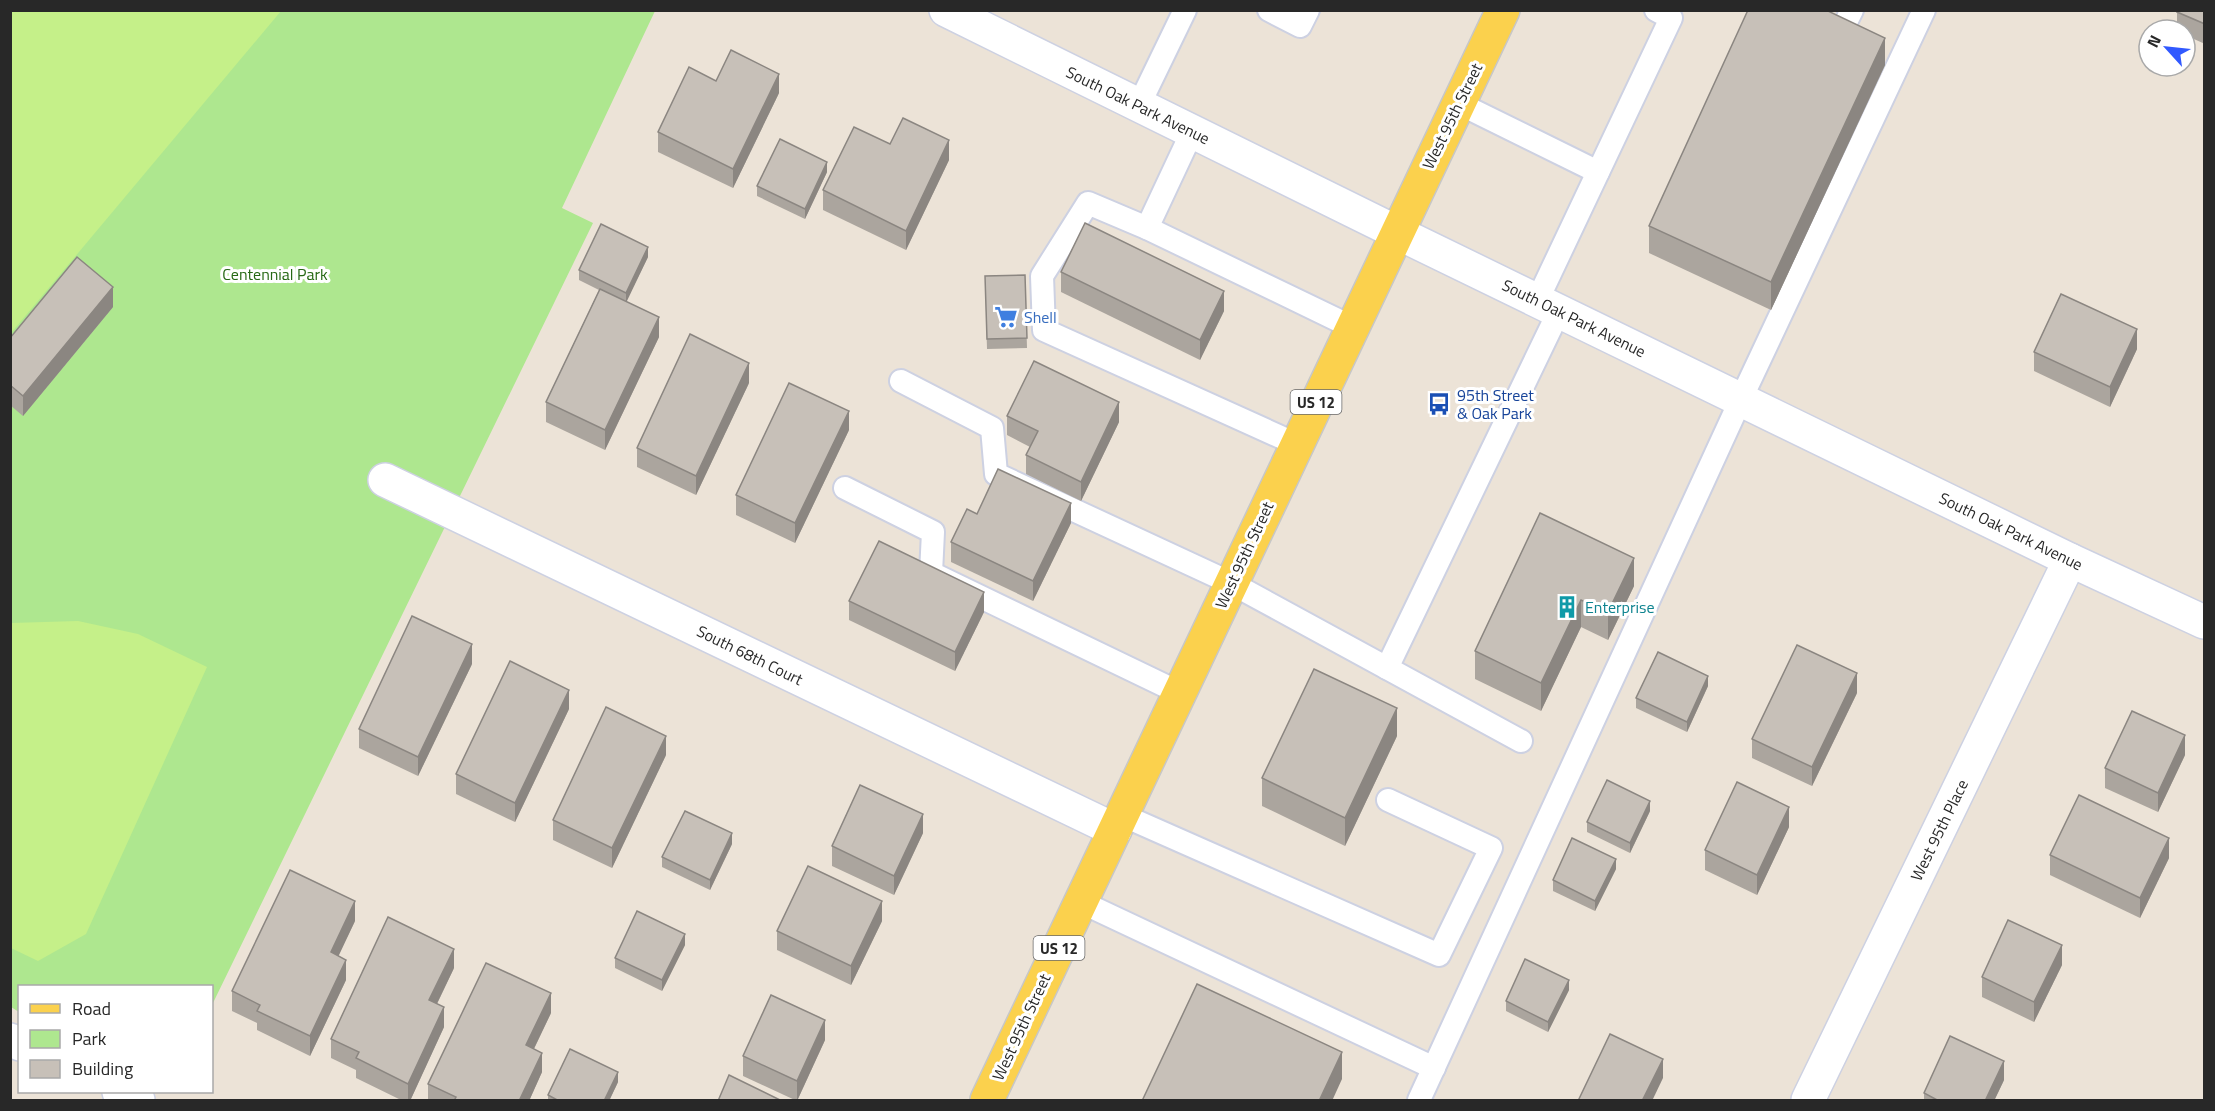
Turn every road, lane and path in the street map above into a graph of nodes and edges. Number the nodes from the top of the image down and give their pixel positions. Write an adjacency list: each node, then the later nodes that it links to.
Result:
1 (946, 10): 9 (street, South Oak Park Avenue)
2 (1185, 10): 9 (lane)
3 (1269, 10): 4 (lane)
4 (1308, 10)
5 (1503, 10): 8 (main road, West 95th Street / US 12)
6 (1656, 10): 11 (lane)
7 (1924, 10): 17 (lane)
8 (1458, 103): 11 (lane); 13 (main road, West 95th Street / US 12)
9 (1139, 105): 10 (street, South Oak Park Avenue)
10 (1192, 132): 12 (lane); 13 (street, South Oak Park Avenue)
11 (1598, 172): 14 (lane)
12 (1147, 228): 15 (lane); 18 (lane)
13 (1396, 232): 14 (street, South Oak Park Avenue); 15 (main road, West 95th Street / US 12)
14 (1548, 306): 17 (street, South Oak Park Avenue); 24 (lane)
15 (1352, 327): 18 (main road, West 95th Street / US 12)
16 (901, 381): 22 (lane)
17 (1741, 399): 21 (street, South Oak Park Avenue); 30 (lane)
18 (1296, 444): 22 (main road, West 95th Street / US 12)
19 (385, 480): 28 (street, South 68th Court)
20 (845, 488): 25 (lane)
21 (2070, 560): 23 (street, South Oak Park Avenue); 35 (street, West 95th Place)
22 (1231, 583): 24 (lane); 25 (main road, West 95th Street / US 12)
23 (2205, 622)
24 (1387, 668): 26 (lane)
25 (1180, 693): 28 (main road, West 95th Street / US 12)
26 (1521, 741)
27 (1388, 800): 28 (lane)
28 (1119, 822): 29 (main road, West 95th Street / US 12)
29 (1080, 902): 30 (lane); 33 (main road, West 95th Street / US 12)
30 (1434, 1068): 34 (lane)
31 (121, 1093): 32 (street)
32 (138, 1101)
33 (987, 1101)
34 (1419, 1101)
35 (1808, 1101)

